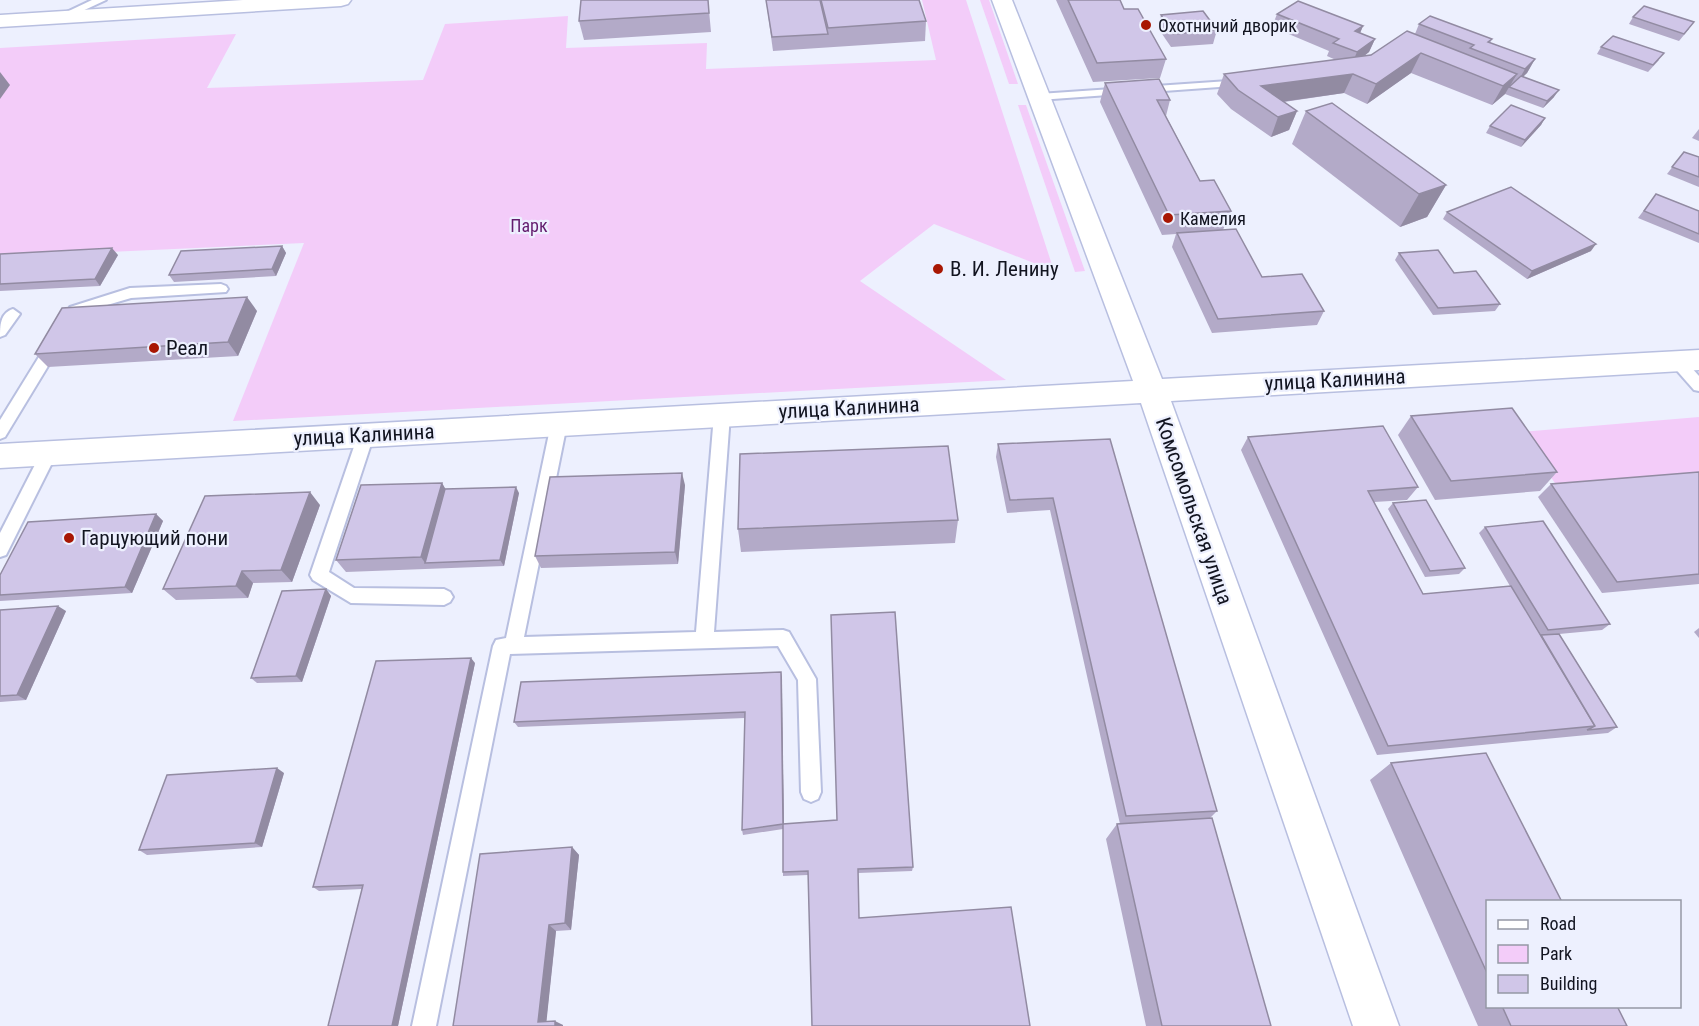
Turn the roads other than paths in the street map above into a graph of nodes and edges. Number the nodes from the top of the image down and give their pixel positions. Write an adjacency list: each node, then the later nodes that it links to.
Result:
1 (100, 0): 5 (lane)
2 (341, 0): 4 (street)
3 (1002, 0): 8 (street, Комсомольская улица)
4 (242, 3): 5 (street)
5 (59, 18): 6 (street)
6 (0, 21)
7 (1255, 81): 8 (lane)
8 (1039, 97): 14 (street, Комсомольская улица)
9 (221, 290): 17 (lane)
10 (13, 314): 11 (lane)
11 (0, 332)
12 (1688, 361): 13 (lane); 14 (street, улица Калинина)
13 (1699, 387)
14 (1152, 391): 15 (street, улица Калинина); 27 (street, Комсомольская улица)
15 (722, 415): 16 (street, улица Калинина); 23 (lane)
16 (559, 424): 18 (street, улица Калинина); 24 (lane)
17 (0, 434)
18 (366, 435): 19 (street, улица Калинина); 22 (lane)
19 (49, 453): 20 (street, улица Калинина); 21 (lane)
20 (0, 456)
21 (0, 550)
22 (444, 597)
23 (704, 640): 24 (lane); 25 (lane)
24 (513, 646): 26 (lane)
25 (811, 792)
26 (424, 1026)
27 (1376, 1026)

